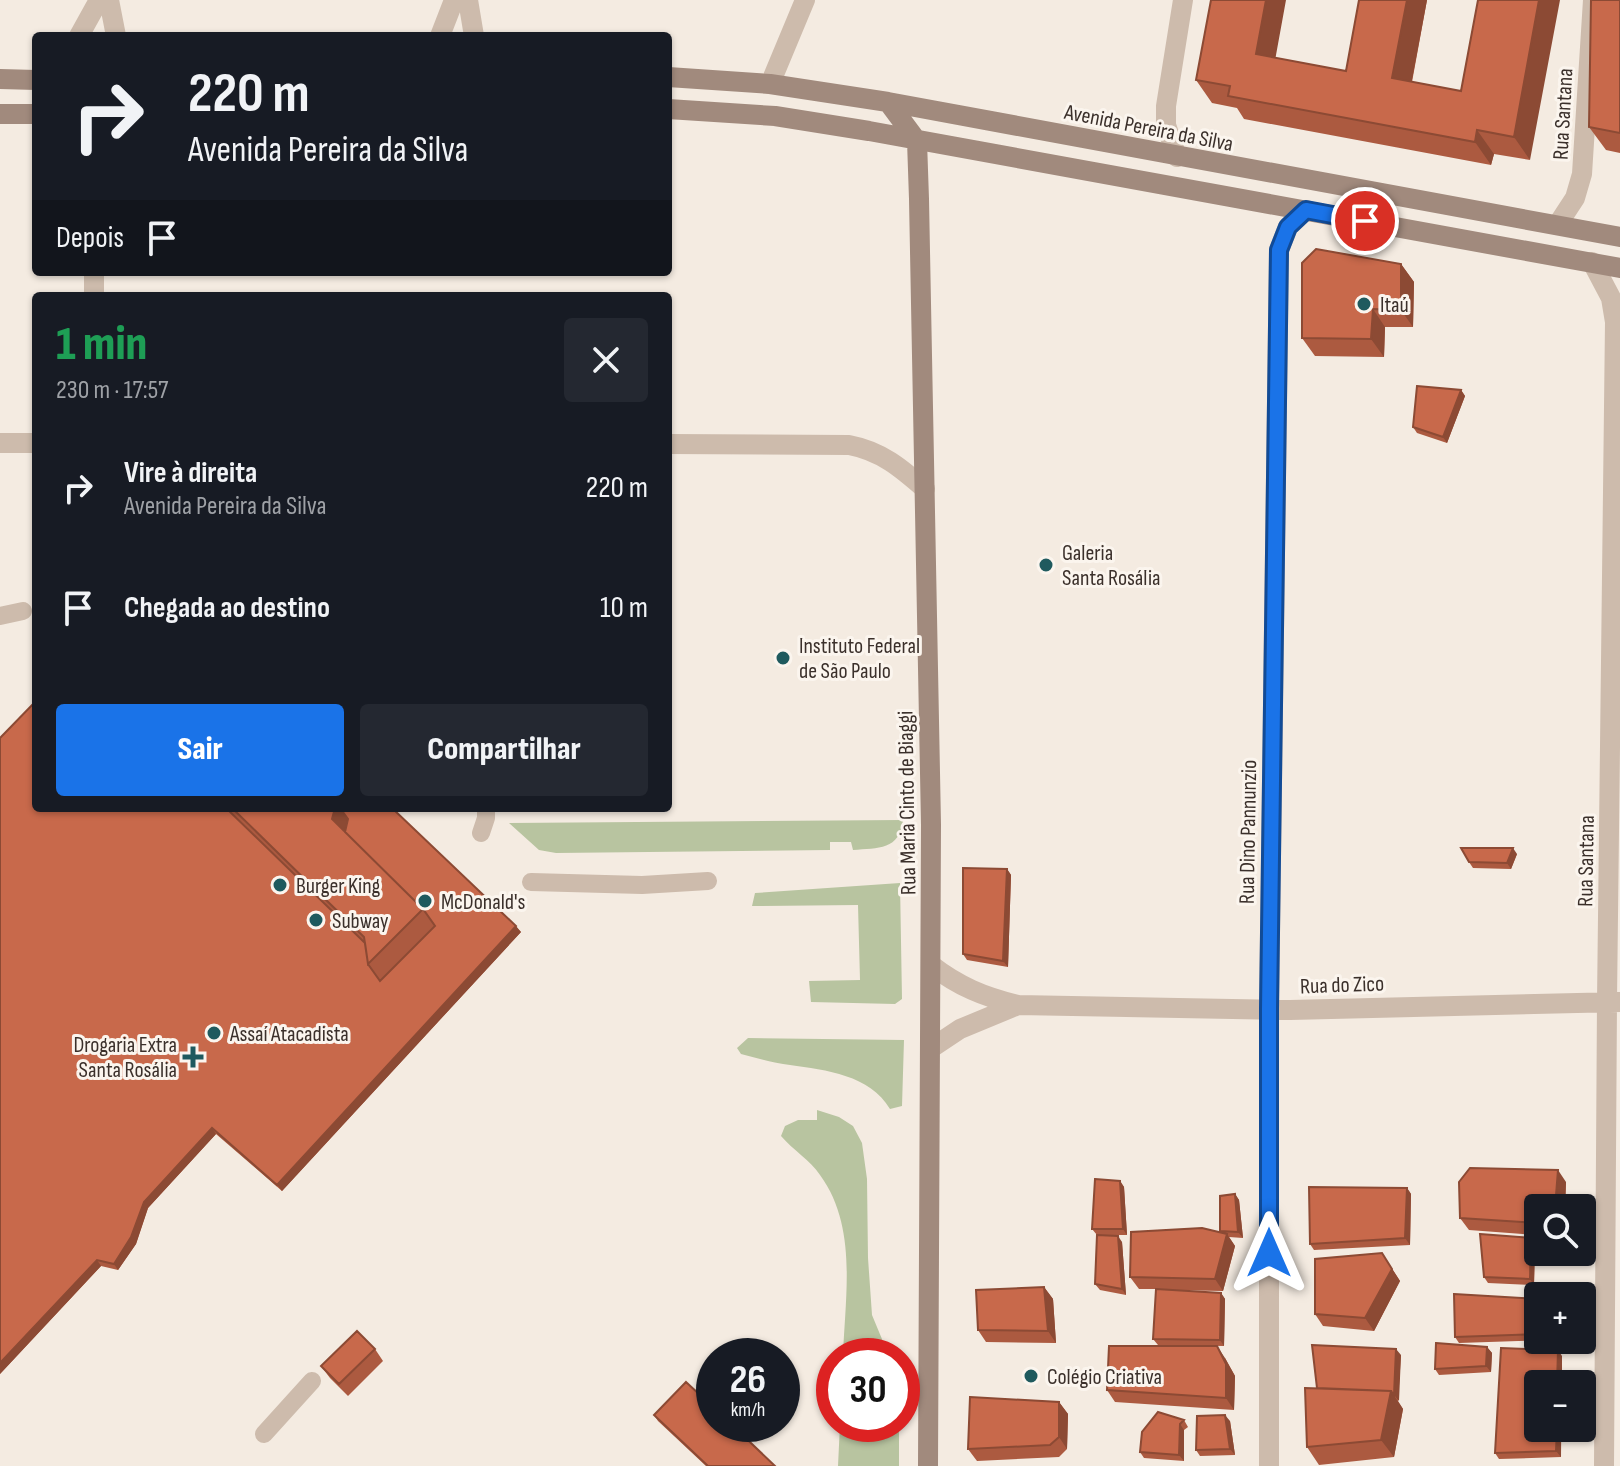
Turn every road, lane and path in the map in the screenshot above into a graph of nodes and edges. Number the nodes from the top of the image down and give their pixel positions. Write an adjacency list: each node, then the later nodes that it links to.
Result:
1 (99, 0): 8 (street)
2 (109, 0): 9 (street)
3 (454, 0): 10 (street)
4 (468, 0): 11 (street)
5 (805, 0): 15 (street)
6 (1183, 0): 21 (street)
7 (1593, 0): 23 (street, Rua Santana)
8 (81, 32)
9 (115, 32)
10 (442, 32)
11 (473, 32)
12 (672, 77): 15 (main road, Avenida Pereira da Silva)
13 (0, 79): 14 (main road)
14 (32, 80)
15 (770, 84): 16 (main road, Avenida Pereira da Silva)
16 (888, 102): 20 (main road); 21 (main road, Avenida Pereira da Silva)
17 (672, 109): 20 (main road)
18 (0, 114): 19 (main road)
19 (32, 114)
20 (917, 141): 22 (main road); 30 (main road, Rua Maria Cinto de Biaggi)
21 (1177, 157): 23 (main road, Avenida Pereira da Silva)
22 (1306, 210): 25 (main road); 40 (street, Rua Dino Pannunzio)
23 (1558, 224): 24 (main road, Avenida Pereira da Silva)
24 (1620, 237)
25 (1592, 262): 26 (main road); 38 (street, Rua Santana)
26 (1620, 268)
27 (0, 443): 28 (street)
28 (32, 443)
29 (672, 444): 30 (street)
30 (925, 489): 37 (main road, Rua Maria Cinto de Biaggi)
31 (23, 611): 32 (lane)
32 (0, 616)
33 (486, 812): 34 (lane)
34 (481, 833)
35 (708, 881): 36 (lane)
36 (531, 882)
37 (931, 965): 39 (street, Rua do Zico); 41 (main road, Rua Maria Cinto de Biaggi)
38 (1613, 1001): 40 (street, Rua do Zico); 46 (street, Rua Santana)
39 (1018, 1005): 40 (street, Rua do Zico); 41 (street, Rua do Zico)
40 (1269, 1009): 45 (street, Rua Dino Pannunzio)
41 (930, 1049): 44 (main road, Rua Maria Cinto de Biaggi)
42 (312, 1381): 43 (lane)
43 (264, 1434)
44 (928, 1466)
45 (1269, 1466)
46 (1604, 1466)

